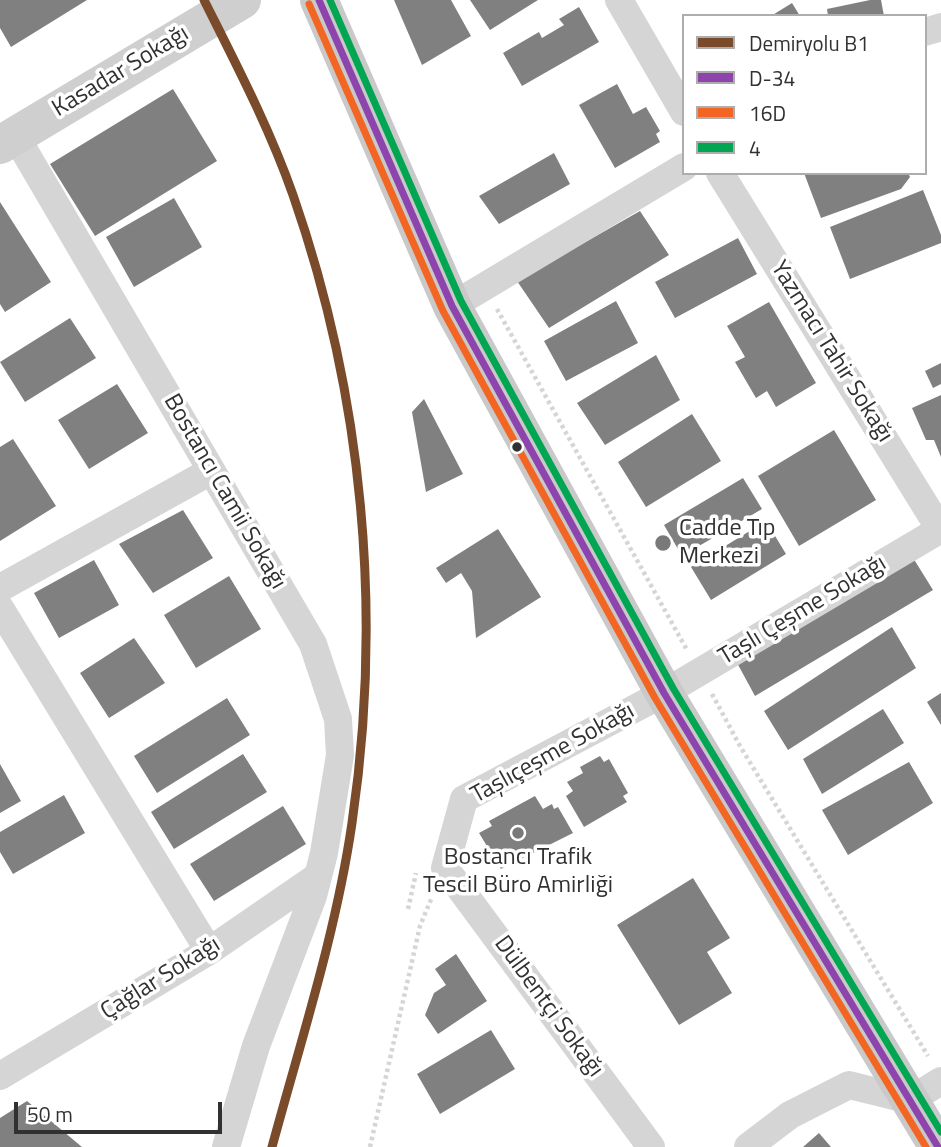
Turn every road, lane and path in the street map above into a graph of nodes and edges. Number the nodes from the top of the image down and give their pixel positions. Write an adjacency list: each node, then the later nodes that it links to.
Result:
1 (242, 0): 5 (main road, Kasadar Sokağı)
2 (319, 0): 9 (main road)
3 (619, 0): 4 (street)
4 (682, 108)
5 (5, 130): 10 (street, Bostancı Camii Sokağı)
6 (682, 168): 8 (street)
7 (721, 175): 11 (street, Yazmacı Tahir Sokağı)
8 (485, 287): 9 (street); 14 (path)
9 (452, 306): 15 (main road)
10 (211, 471): 12 (street); 17 (street, Bostancı Camii Sokağı)
11 (941, 530): 14 (street, Taşlı Çeşme Sokağı)
12 (0, 587)
13 (0, 608): 18 (street)
14 (699, 672): 15 (street, Taşlı Çeşme Sokağı); 20 (path)
15 (664, 693): 16 (street, Taşlıçeşme Sokağı); 20 (main road)
16 (445, 868): 22 (path); 23 (street, Dülbentçi Sokağı)
17 (318, 876): 18 (street, Çağlar Sokağı); 21 (street, Bostancı Camii Sokağı)
18 (209, 951): 19 (street, Çağlar Sokağı)
19 (0, 1076)
20 (928, 1083): 24 (street); 25 (main road)
21 (226, 1147)
22 (369, 1147)
23 (651, 1147)
24 (748, 1147)
25 (938, 1147)

